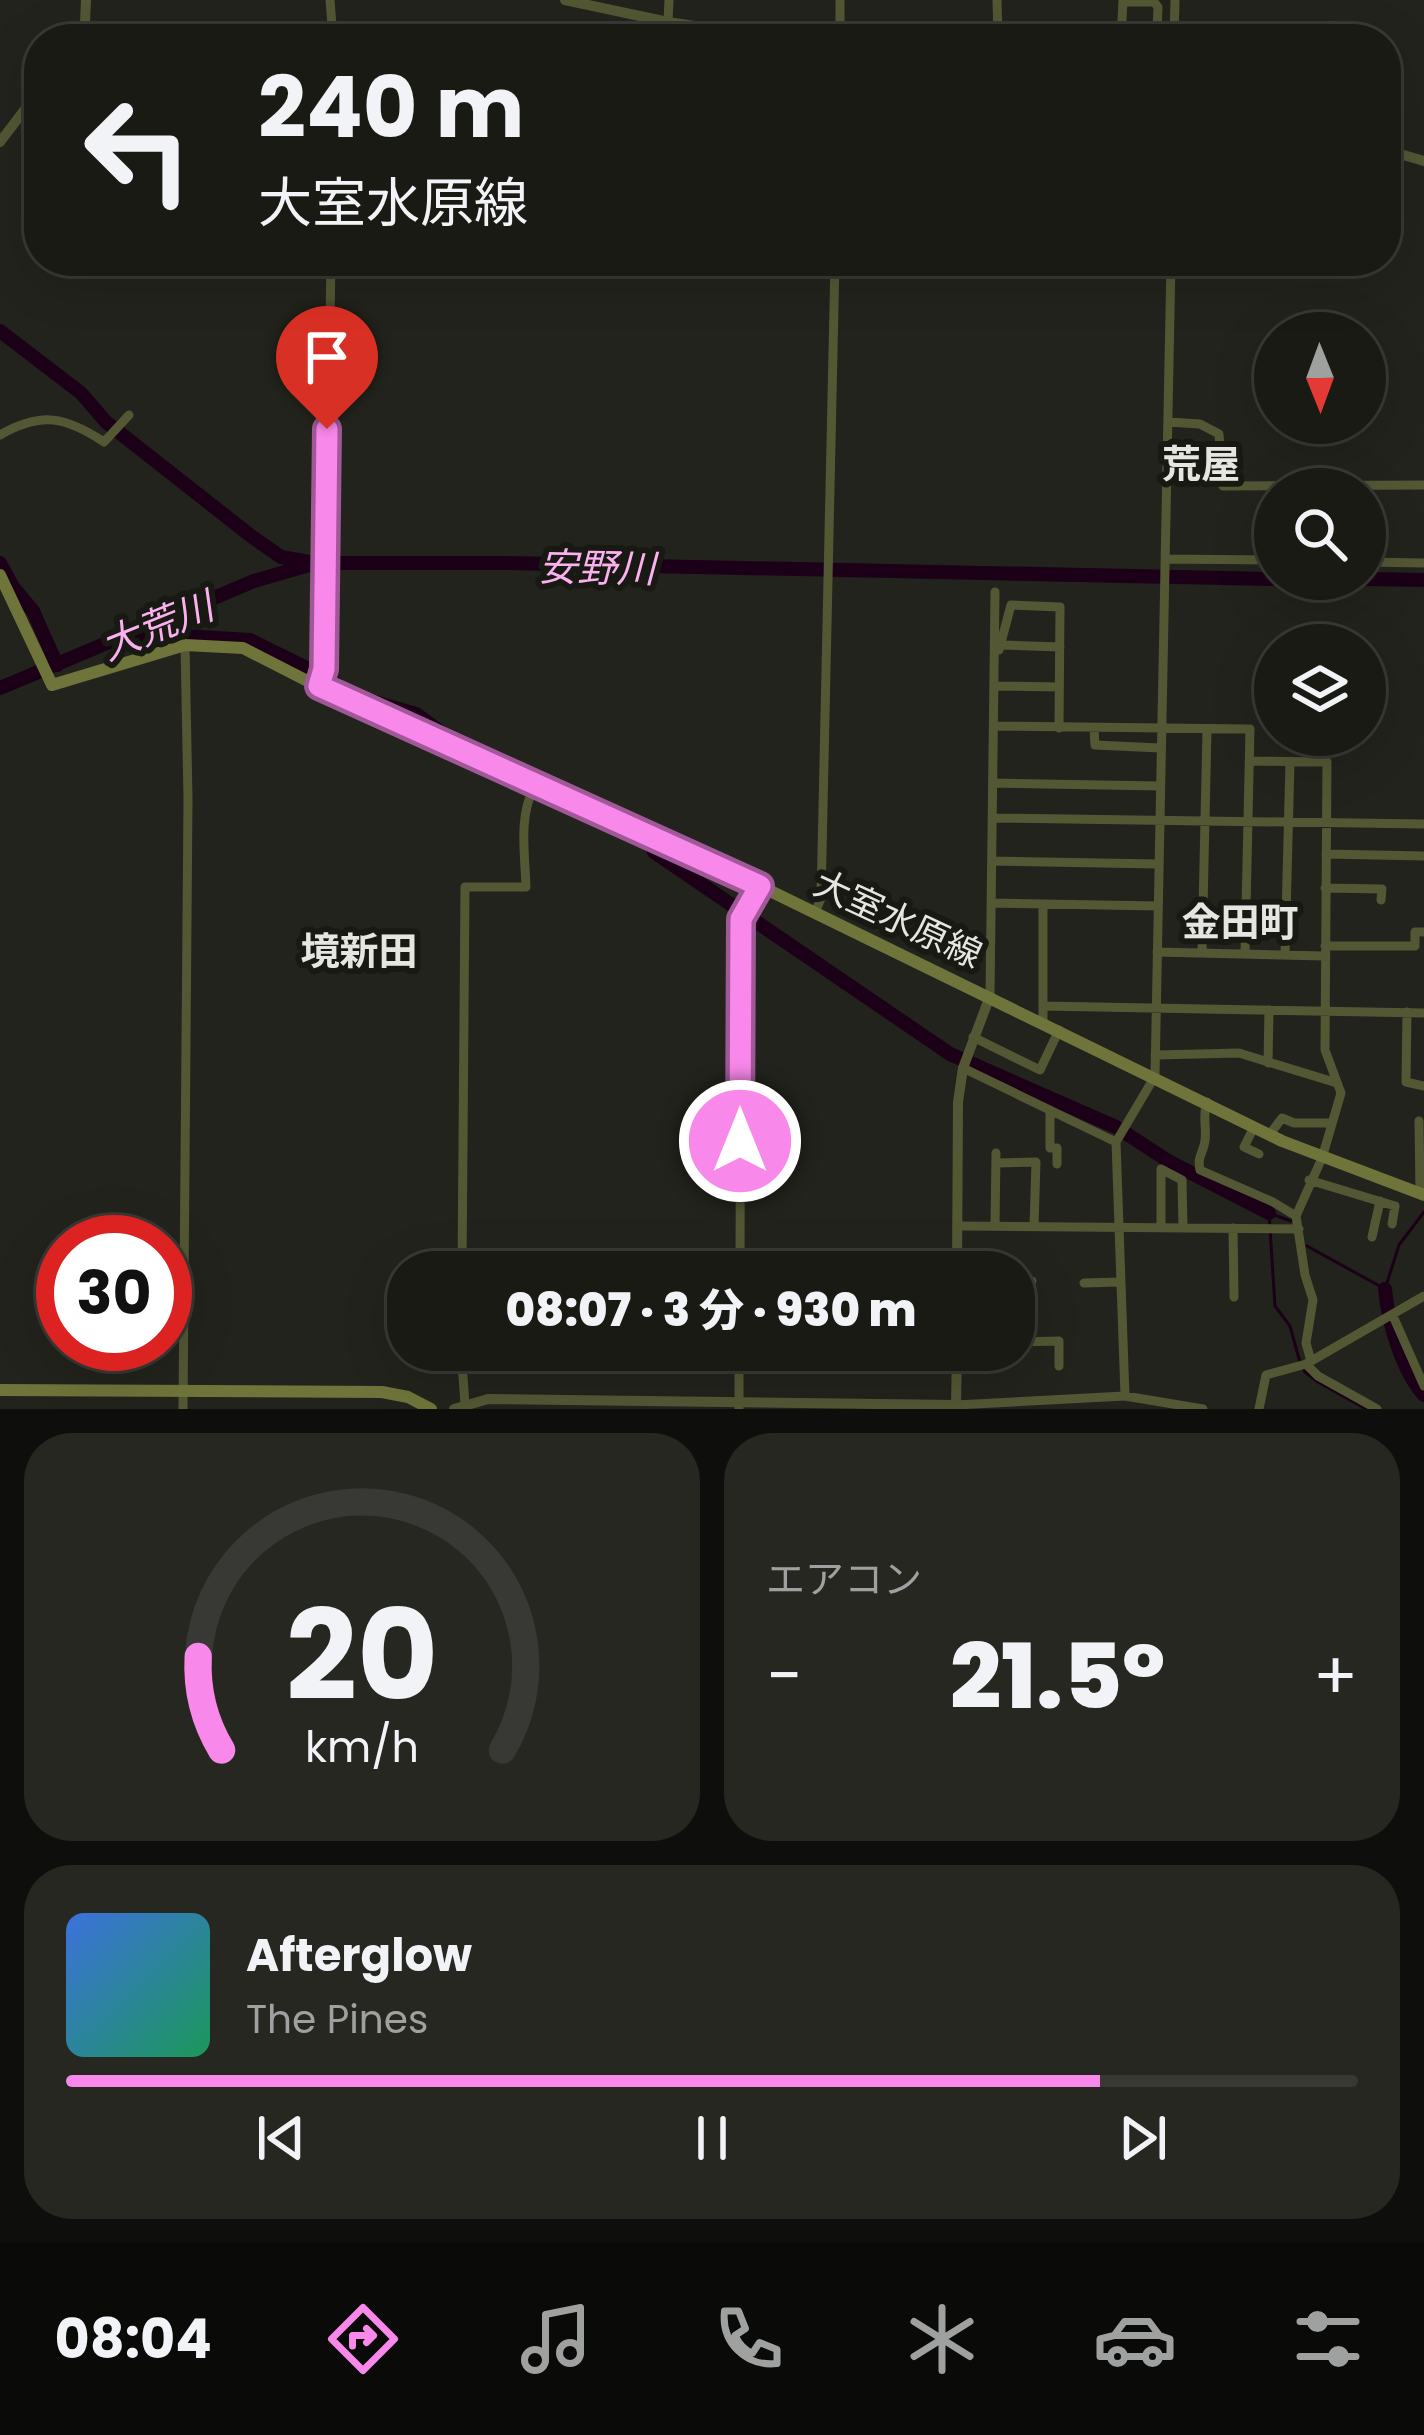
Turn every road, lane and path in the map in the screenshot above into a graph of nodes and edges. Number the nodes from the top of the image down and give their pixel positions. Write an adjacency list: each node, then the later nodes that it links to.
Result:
1 (565, 0): 4 (street)
2 (669, 0): 4 (street)
3 (1123, 1): 6 (street)
4 (668, 22): 5 (street)
5 (681, 24)
6 (1157, 24)
7 (24, 111): 8 (street)
8 (0, 142)
9 (331, 276): 26 (street)
10 (835, 276): 57 (street)
11 (1171, 276): 13 (street)
12 (127, 417): 14 (street)
13 (1168, 422): 15 (street); 16 (street)
14 (0, 435)
15 (1424, 485)
16 (1166, 560): 17 (street); 32 (street)
17 (1254, 560)
18 (1386, 562): 19 (street)
19 (1424, 562)
20 (0, 575): 22 (main road, 大室水原線)
21 (994, 592): 25 (street)
22 (185, 645): 26 (main road, 大室水原線); 123 (street)
23 (1001, 645): 24 (street); 24 (street); 25 (street)
24 (1060, 646): 28 (street)
25 (995, 667): 27 (street)
26 (321, 680): 38 (main road, 大室水原線)
27 (995, 686): 28 (street); 29 (street)
28 (1059, 687): 30 (street)
29 (995, 726): 30 (street); 37 (street)
30 (1059, 728): 31 (street)
31 (1094, 729): 32 (street); 34 (street)
32 (1161, 730): 33 (street); 34 (street)
33 (1207, 730): 35 (street); 42 (street)
34 (1160, 748): 39 (street)
35 (1250, 761): 36 (street); 43 (street)
36 (1290, 762): 44 (street); 45 (street)
37 (994, 783): 39 (street); 40 (street)
38 (535, 786): 51 (main road, 大室水原線); 107 (street)
39 (1160, 786): 41 (street)
40 (993, 818): 41 (street); 49 (street)
41 (1159, 820): 42 (street); 50 (street)
42 (1204, 821): 43 (street); 61 (street)
43 (1248, 821): 44 (street); 62 (street)
44 (1288, 822): 45 (street); 63 (street)
45 (1326, 823): 46 (street); 47 (street)
46 (1424, 824)
47 (1326, 854): 48 (street); 52 (street)
48 (1424, 856)
49 (992, 861): 50 (street); 54 (street)
50 (1158, 864): 56 (street)
51 (760, 886): 57 (main road, 大室水原線); 108 (street)
52 (1325, 888): 53 (street); 59 (street)
53 (1381, 900)
54 (991, 903): 55 (street); 64 (street)
55 (1043, 904): 56 (street); 65 (street)
56 (1158, 906): 60 (street)
57 (815, 913): 64 (main road, 大室水原線)
58 (1424, 932): 59 (street)
59 (1324, 951): 63 (street); 68 (street)
60 (1157, 952): 61 (street); 66 (street)
61 (1202, 953): 62 (street)
62 (1245, 954): 63 (street)
63 (1286, 956)
64 (990, 996): 71 (main road, 大室水原線); 73 (street)
65 (1043, 1006): 66 (street); 71 (street)
66 (1156, 1008): 67 (street); 74 (street)
67 (1269, 1010): 68 (street); 75 (street)
68 (1324, 1011): 69 (street); 78 (street)
69 (1407, 1012): 70 (street); 79 (street)
70 (1424, 1012)
71 (1043, 1022): 72 (main road, 大室水原線)
72 (1059, 1030): 73 (street); 77 (main road, 大室水原線)
73 (973, 1037): 76 (street)
74 (1155, 1055): 75 (street); 77 (street)
75 (1268, 1063): 78 (street)
76 (962, 1068): 81 (street); 98 (street)
77 (1155, 1076): 80 (main road, 大室水原線); 86 (street)
78 (1337, 1083): 83 (street)
79 (1424, 1086)
80 (1207, 1102): 84 (main road, 大室水原線); 96 (street)
81 (1050, 1110): 86 (street); 89 (street)
82 (1419, 1121): 94 (street)
83 (1332, 1124): 85 (street); 88 (street)
84 (1254, 1126): 85 (main road, 大室水原線); 87 (street)
85 (1270, 1134): 88 (main road, 大室水原線)
86 (1116, 1142): 101 (street)
87 (1258, 1154)
88 (1322, 1158): 90 (main road, 大室水原線); 91 (street)
89 (1057, 1164)
90 (1353, 1169): 92 (main road, 大室水原線); 93 (street)
91 (1310, 1180): 93 (street); 96 (street)
92 (1398, 1186): 94 (main road, 大室水原線); 95 (street)
93 (1346, 1190): 95 (street)
94 (1422, 1194)
95 (1386, 1203): 97 (street); 106 (street)
96 (1296, 1216): 105 (street)
97 (1392, 1224)
98 (957, 1226): 99 (street); 109 (street)
99 (995, 1226): 100 (street); 100 (street)
100 (1034, 1226): 101 (street)
101 (1119, 1226): 102 (street); 110 (street)
102 (1161, 1227): 103 (street); 103 (street)
103 (1183, 1227): 104 (street)
104 (1233, 1228): 105 (street); 113 (street)
105 (1299, 1229): 116 (street)
106 (1372, 1238)
107 (462, 1251)
108 (740, 1251)
109 (957, 1251)
110 (1121, 1282): 111 (street); 124 (street)
111 (1084, 1283)
112 (1424, 1296): 114 (street)
113 (1234, 1297)
114 (1388, 1319): 116 (street); 121 (street)
115 (1035, 1342): 117 (street)
116 (1309, 1362): 133 (street); 134 (street)
117 (1059, 1366)
118 (460, 1371): 127 (street)
119 (739, 1371): 126 (street)
120 (957, 1371): 128 (street)
121 (1424, 1386)
122 (0, 1390): 123 (main road)
123 (183, 1390): 130 (street); 131 (main road)
124 (1125, 1396): 125 (street); 129 (street)
125 (1145, 1404): 132 (street)
126 (739, 1405): 127 (street); 128 (street)
127 (459, 1407)
128 (956, 1407): 129 (street)
129 (1000, 1407)
130 (183, 1409)
131 (431, 1409)
132 (1203, 1409)
133 (1259, 1409)
134 (1377, 1409)

